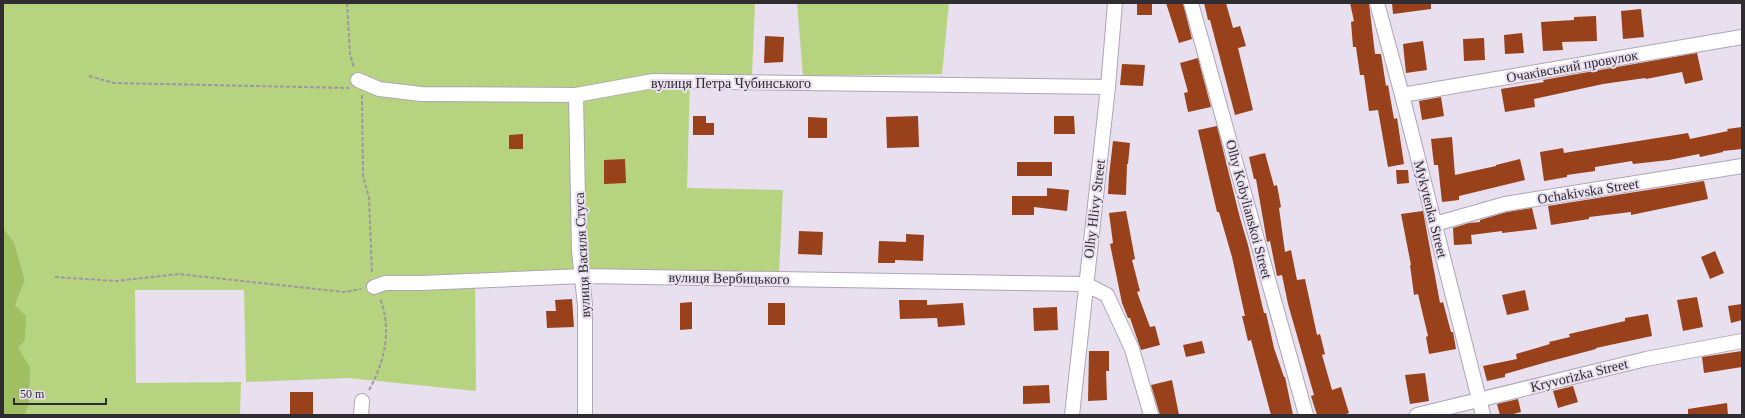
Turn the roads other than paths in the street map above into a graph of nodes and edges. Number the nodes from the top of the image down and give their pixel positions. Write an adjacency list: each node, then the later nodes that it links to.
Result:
1 (1116, 3): 6 (street, Olhy Hlivy Street)
2 (1191, 3): 19 (street, Olhy Kobylianskoi Street)
3 (1377, 3): 8 (street, Mykytenka Street)
4 (1742, 37): 8 (street, Очаківський провулок)
5 (360, 84): 7 (street, вулиця Петра Чубинського)
6 (1108, 87): 7 (street, вулиця Петра Чубинського); 12 (street, Olhy Hlivy Street)
7 (576, 95): 11 (street, вулиця Василя Стуса)
8 (1402, 95): 10 (street, Mykytenka Street)
9 (1742, 166): 10 (street, Ochakivska Street)
10 (1435, 224): 15 (street, Mykytenka Street)
11 (583, 276): 12 (street, вулиця Вербицького); 13 (street, вулиця Вербицького); 16 (street, вулиця Василя Стуса)
12 (1085, 284): 17 (street, Olhy Hlivy Street); 18 (street)
13 (374, 287)
14 (1742, 341): 15 (street, Kryvorizka Street)
15 (1479, 400): 20 (street, Kryvorizka Street); 21 (street, Mykytenka Street)
16 (585, 415)
17 (1072, 415)
18 (1151, 415)
19 (1306, 415)
20 (1417, 415)
21 (1483, 415)

